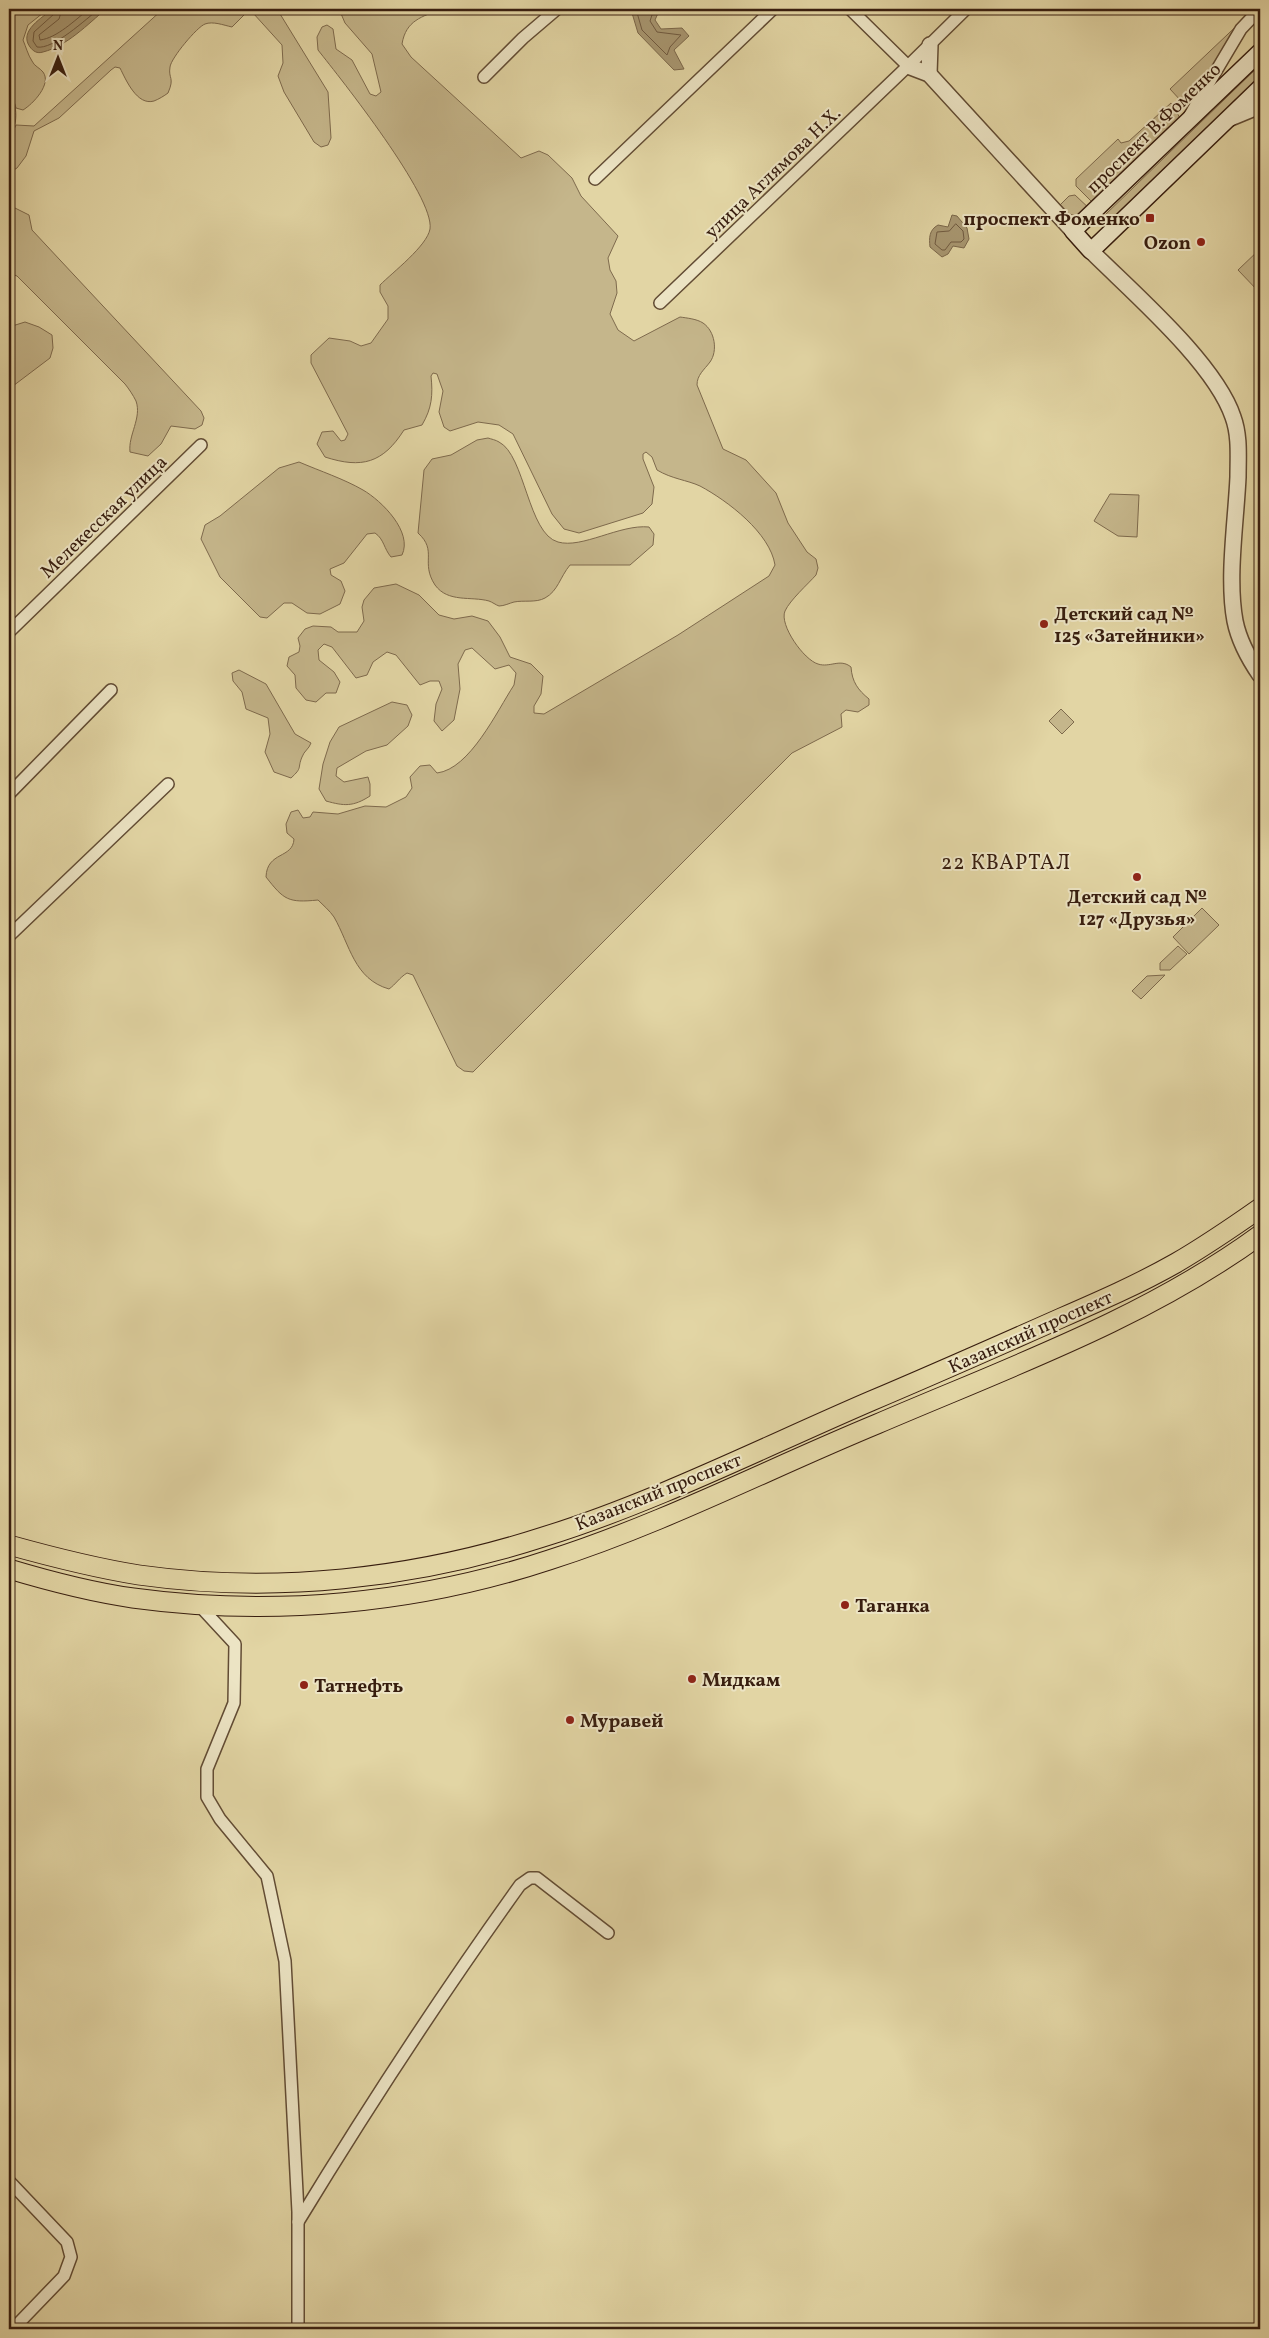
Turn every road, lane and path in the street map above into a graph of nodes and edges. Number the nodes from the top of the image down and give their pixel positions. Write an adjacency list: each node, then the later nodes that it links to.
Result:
1 (557, 9): 10 (street)
2 (773, 9): 15 (street)
3 (850, 9): 8 (street)
4 (966, 9): 6 (street, улица Аглямова Н.Х.)
5 (1255, 10): 14 (street)
6 (930, 45): 8 (street, улица Аглямова Н.Х.); 9 (street)
7 (1260, 52): 14 (main road, проспект В.Фоменко)
8 (908, 66): 9 (street); 18 (street, улица Аглямова Н.Х.)
9 (930, 74): 16 (street)
10 (484, 77)
11 (1260, 88): 13 (main road)
12 (1260, 108): 13 (street)
13 (1224, 122): 17 (main road)
14 (1185, 125): 16 (main road, проспект В.Фоменко)
15 (595, 179)
16 (1072, 231): 17 (main road)
17 (1091, 251): 21 (street)
18 (660, 303)
19 (201, 445): 20 (street, Мелекесская улица)
20 (9, 632)
21 (1260, 675)
22 (110, 690): 24 (street)
23 (168, 784): 25 (street)
24 (9, 794)
25 (9, 936)
26 (1260, 1208): 28 (main road, Казанский проспект)
27 (1260, 1236): 29 (main road, Казанский проспект)
28 (852, 1409): 29 (main road); 30 (main road, Казанский проспект)
29 (860, 1431): 32 (main road, Казанский проспект)
30 (9, 1545)
31 (9, 1570): 32 (main road, Казанский проспект)
32 (198, 1604): 35 (street)
33 (608, 1933): 35 (street)
34 (9, 2181): 36 (street)
35 (298, 2222): 37 (street)
36 (12, 2329)
37 (298, 2329)

